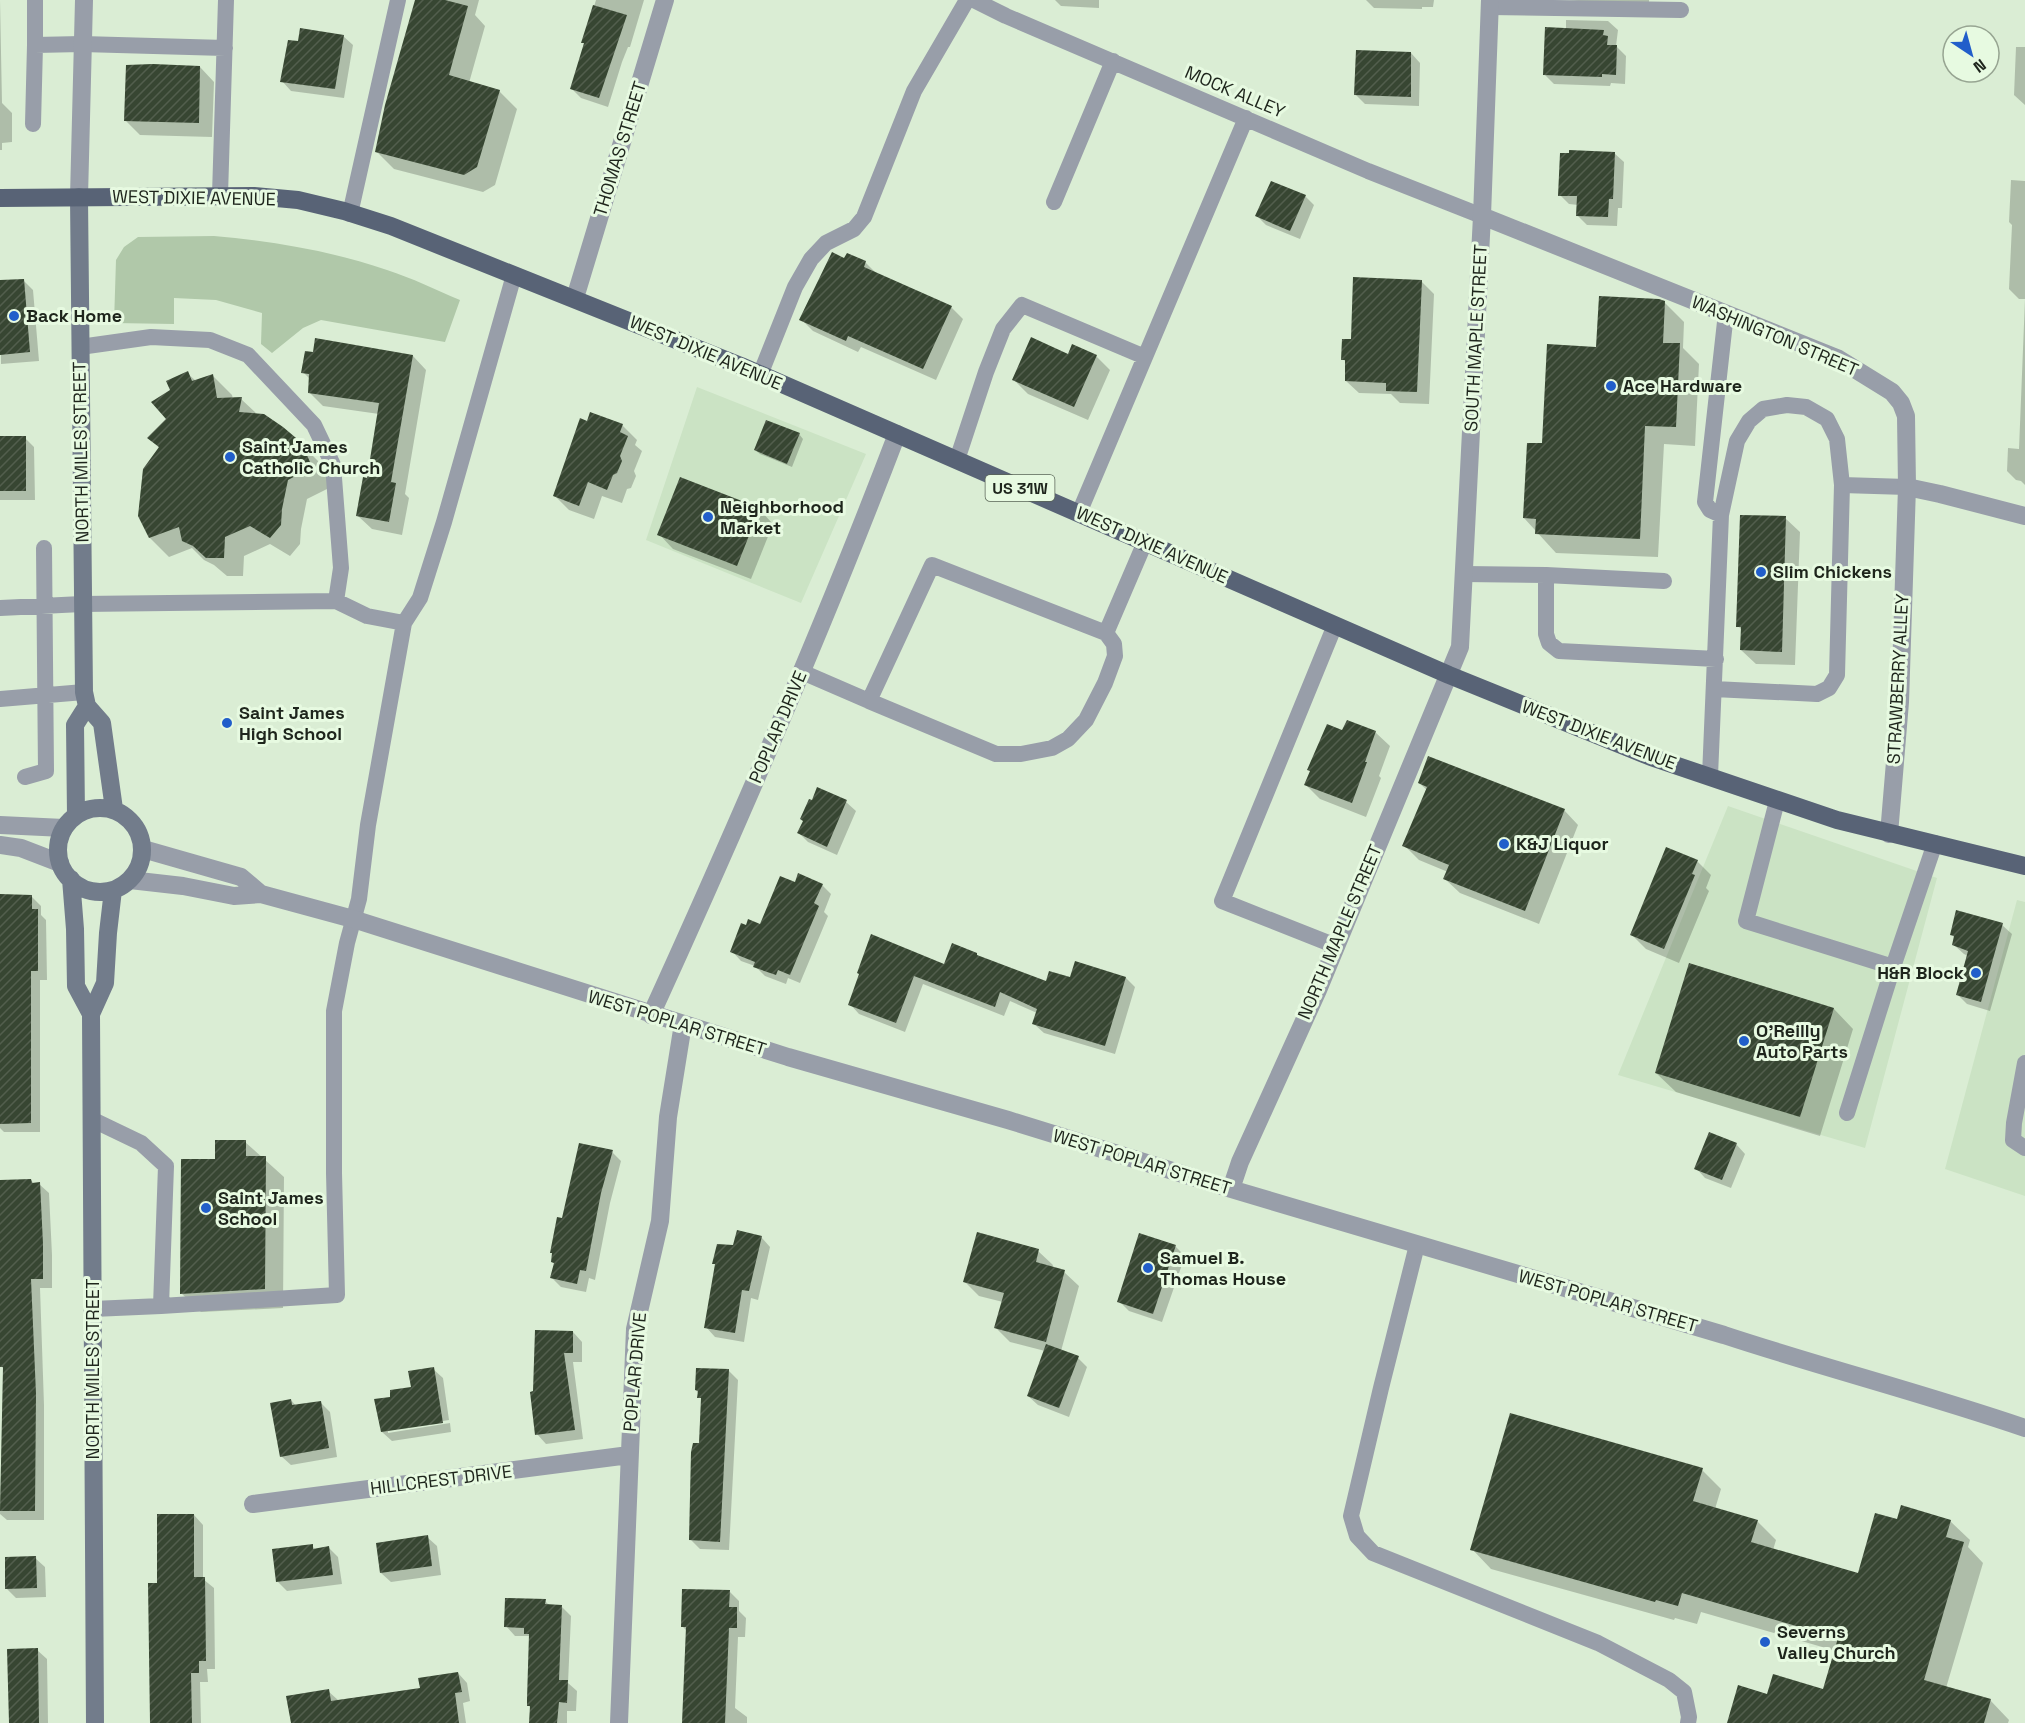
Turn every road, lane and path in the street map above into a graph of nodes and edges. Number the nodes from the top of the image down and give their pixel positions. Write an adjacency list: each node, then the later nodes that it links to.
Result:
1 (35, 0): 11 (lane)
2 (84, 0): 10 (street)
3 (226, 0): 12 (lane)
4 (398, 0): 20 (lane)
5 (665, 0): 23 (street, THOMAS STREET)
6 (967, 0): 27 (lane)
7 (974, 0): 13 (lane, MOCK ALLEY)
8 (1490, 4): 9 (lane); 21 (street, SOUTH MAPLE STREET)
9 (1681, 10)
10 (82, 44): 11 (lane); 12 (lane); 17 (street)
11 (35, 45): 15 (lane)
12 (225, 48): 16 (lane)
13 (1113, 61): 14 (lane, MOCK ALLEY); 19 (lane)
14 (1246, 118): 21 (lane, MOCK ALLEY); 26 (lane)
15 (33, 124)
16 (220, 195): 17 (main road, WEST DIXIE AVENUE / US 31W); 20 (main road, WEST DIXIE AVENUE / US 31W)
17 (79, 197): 18 (main road, WEST DIXIE AVENUE / US 31W); 25 (main road, NORTH MILES STREET)
18 (0, 198)
19 (1054, 202)
20 (350, 214): 22 (main road, WEST DIXIE AVENUE / US 31W)
21 (1482, 216): 24 (street, WASHINGTON STREET); 37 (street, SOUTH MAPLE STREET)
22 (514, 275): 23 (main road, WEST DIXIE AVENUE / US 31W); 44 (lane)
23 (574, 298): 27 (main road, WEST DIXIE AVENUE / US 31W)
24 (1726, 313): 31 (street, WASHINGTON STREET); 33 (lane)
25 (80, 347): 40 (lane); 41 (main road, NORTH MILES STREET)
26 (1145, 357): 29 (lane); 32 (lane)
27 (760, 375): 28 (main road, WEST DIXIE AVENUE / US 31W)
28 (897, 434): 29 (main road, WEST DIXIE AVENUE / US 31W); 48 (street, POPLAR DRIVE)
29 (957, 460): 32 (main road, WEST DIXIE AVENUE / US 31W)
30 (1842, 485): 31 (lane); 33 (lane); 50 (lane)
31 (1907, 488): 34 (street); 61 (street, STRAWBERRY ALLEY)
32 (1079, 513): 35 (main road, WEST DIXIE AVENUE / US 31W)
33 (1721, 514): 47 (lane)
34 (2025, 516)
35 (1145, 542): 45 (main road, WEST DIXIE AVENUE / US 31W); 46 (lane)
36 (44, 548): 42 (lane)
37 (1464, 574): 38 (lane); 49 (street, SOUTH MAPLE STREET)
38 (1546, 575): 39 (lane); 47 (lane)
39 (1664, 581)
40 (336, 601): 41 (lane); 44 (lane)
41 (82, 604): 42 (lane); 53 (main road, NORTH MILES STREET)
42 (44, 606): 43 (lane); 51 (lane)
43 (0, 608)
44 (404, 623): 71 (lane)
45 (1335, 625): 49 (main road, WEST DIXIE AVENUE / US 31W); 72 (lane)
46 (1106, 633): 54 (lane); 54 (lane)
47 (1716, 659): 50 (lane)
48 (802, 672): 54 (lane); 75 (street, POPLAR DRIVE)
49 (1449, 675): 55 (main road, WEST DIXIE AVENUE / US 31W); 72 (street, NORTH MAPLE STREET)
50 (1714, 689): 55 (lane)
51 (45, 697): 52 (lane); 53 (lane); 56 (lane)
52 (0, 699)
53 (86, 699): 58 (main road); 59 (main road, NORTH MILES STREET)
54 (869, 701)
55 (1710, 776): 57 (main road, WEST DIXIE AVENUE / US 31W)
56 (25, 777)
57 (1778, 801): 61 (main road, WEST DIXIE AVENUE / US 31W); 73 (lane)
58 (114, 809): 59 (main road); 64 (main road)
59 (70, 822): 60 (street); 65 (main road)
60 (0, 825)
61 (1889, 834): 62 (main road, WEST DIXIE AVENUE / US 31W)
62 (1935, 843): 66 (main road, WEST DIXIE AVENUE / US 31W); 73 (lane)
63 (0, 845): 65 (street)
64 (143, 849): 68 (main road); 70 (street, WEST POPLAR STREET)
65 (60, 863): 67 (main road)
66 (2025, 866)
67 (71, 879): 69 (main road); 74 (main road, NORTH MILES STREET)
68 (130, 880): 69 (main road); 70 (street, WEST POPLAR STREET)
69 (113, 890): 74 (main road, NORTH MILES STREET)
70 (261, 894): 71 (street, WEST POPLAR STREET)
71 (352, 919): 75 (street, WEST POPLAR STREET); 83 (lane)
72 (1336, 946): 81 (street, NORTH MAPLE STREET)
73 (1893, 967): 78 (lane)
74 (91, 1014): 79 (main road, NORTH MILES STREET)
75 (651, 1015): 76 (street, WEST POPLAR STREET)
76 (683, 1024): 81 (street, WEST POPLAR STREET); 86 (street, POPLAR DRIVE)
77 (2025, 1063): 80 (lane)
78 (1847, 1113)
79 (91, 1119): 83 (lane); 84 (main road, NORTH MILES STREET)
80 (2025, 1148)
81 (1231, 1189): 82 (street, WEST POPLAR STREET)
82 (1417, 1245): 85 (street, WEST POPLAR STREET); 90 (lane)
83 (161, 1306): 84 (lane)
84 (93, 1309): 88 (main road, NORTH MILES STREET)
85 (2025, 1428)
86 (629, 1455): 87 (street, HILLCREST DRIVE); 89 (street, POPLAR DRIVE)
87 (253, 1504)
88 (95, 1723)
89 (619, 1723)
90 (1688, 1723)

